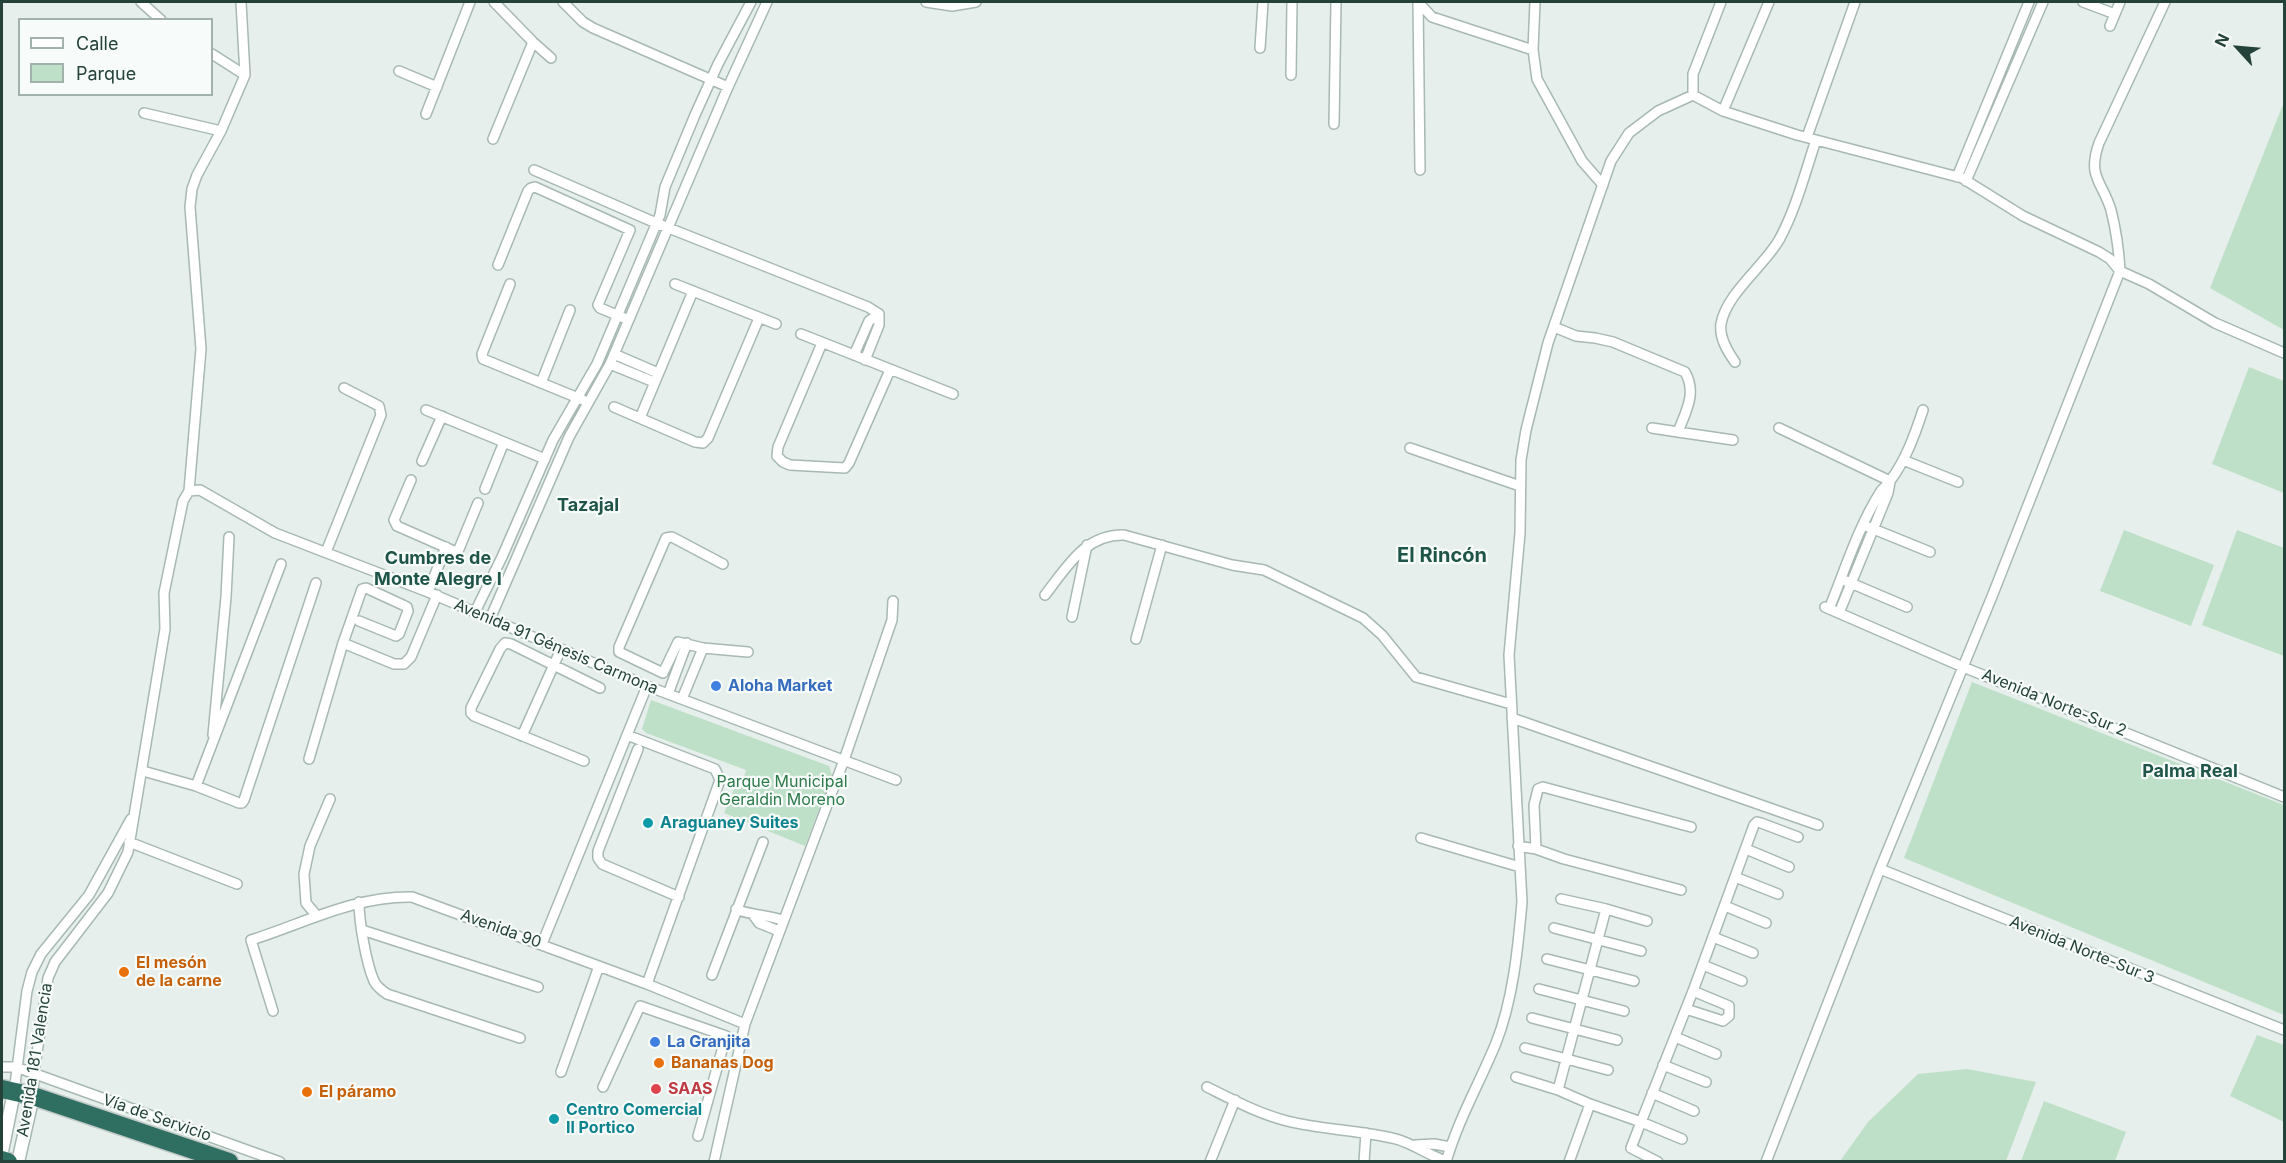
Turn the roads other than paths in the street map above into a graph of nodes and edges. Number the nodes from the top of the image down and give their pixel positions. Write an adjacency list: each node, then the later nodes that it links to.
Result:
1 (141, 2): 24 (street)
2 (241, 2): 34 (street)
3 (470, 2): 37 (street)
4 (494, 2): 28 (street)
5 (563, 2): 36 (street)
6 (751, 2): 36 (street)
7 (768, 2): 38 (street)
8 (926, 2): 9 (street)
9 (976, 2)
10 (1263, 2): 29 (street)
11 (1292, 2): 35 (street)
12 (1335, 2): 43 (street)
13 (1418, 2): 25 (street); 27 (street)
14 (1535, 2): 30 (street)
15 (1721, 2): 39 (street)
16 (1769, 2): 40 (street)
17 (1855, 2): 46 (street)
18 (2029, 2): 49 (street)
19 (2043, 2): 50 (street)
20 (2083, 2): 23 (street)
21 (2120, 2): 23 (street)
22 (2165, 2): 55 (street)
23 (2115, 14): 26 (street)
24 (159, 18)
25 (1435, 18): 27 (street); 30 (street)
26 (2110, 26)
27 (1418, 36): 48 (street)
28 (533, 42): 32 (street); 45 (street)
29 (1260, 48)
30 (1533, 50): 51 (street)
31 (213, 55): 34 (street)
32 (551, 58)
33 (399, 71): 37 (street)
34 (245, 75): 44 (street)
35 (1291, 75)
36 (711, 79): 38 (street); 52 (street)
37 (437, 87): 42 (street)
38 (728, 87): 53 (street)
39 (1693, 95): 40 (street); 51 (street)
40 (1723, 111): 46 (street)
41 (144, 113): 44 (street)
42 (426, 114)
43 (1334, 124)
44 (221, 131): 100 (street)
45 (493, 138)
46 (1812, 139): 49 (street); 72 (street)
47 (534, 170): 52 (street)
48 (1420, 170)
49 (1957, 177): 50 (street)
50 (1966, 181): 55 (street)
51 (1603, 185): 65 (street)
52 (656, 223): 53 (street); 61 (street)
53 (669, 227): 60 (street); 63 (street)
54 (498, 265): 61 (street)
55 (2120, 271): 68 (street); 129 (street)
56 (510, 284): 76 (street)
57 (675, 284): 58 (street)
58 (693, 291): 62 (street); 75 (street)
59 (570, 310): 76 (street)
60 (879, 314): 70 (street); 71 (street)
61 (618, 316): 63 (street); 79 (street)
62 (759, 318): 64 (street); 85 (street)
63 (628, 320): 69 (street)
64 (776, 324)
65 (1554, 327): 88 (street); 98 (street)
66 (801, 334): 67 (street)
67 (822, 343): 70 (street); 74 (street)
68 (2284, 352)
69 (614, 354): 73 (street); 75 (street)
70 (854, 355): 71 (street)
71 (865, 360): 74 (street)
72 (1735, 363)
73 (610, 364): 75 (street); 80 (street)
74 (890, 370): 78 (street)
75 (656, 377): 85 (street)
76 (541, 383): 79 (street)
77 (344, 388): 107 (street)
78 (953, 394)
79 (578, 399): 80 (street); 92 (street)
80 (589, 403): 120 (street)
81 (614, 407): 85 (street)
82 (426, 410): 84 (street)
83 (1923, 410): 93 (street)
84 (442, 416): 90 (street); 94 (street)
85 (640, 418)
86 (1652, 428): 88 (street)
87 (1779, 428): 96 (street)
88 (1678, 432): 89 (street)
89 (1733, 440)
90 (504, 442): 92 (street); 99 (street)
91 (1410, 448): 98 (street)
92 (545, 459): 117 (street)
93 (1903, 460): 96 (street); 97 (street)
94 (422, 461)
95 (411, 480): 106 (street)
96 (1890, 481): 102 (street)
97 (1958, 482)
98 (1520, 486): 134 (street)
99 (485, 489)
100 (189, 491): 107 (street, Avenida 91 Génesis Carmona); 143 (street)
101 (478, 503): 106 (street)
102 (1868, 526): 108 (street); 111 (street)
103 (229, 537): 138 (street)
104 (1087, 545): 105 (street); 114 (street); 119 (street)
105 (1162, 545): 122 (street); 134 (street)
106 (446, 547): 113 (street)
107 (326, 552): 113 (street, Avenida 91 Génesis Carmona)
108 (1930, 552)
109 (281, 564): 138 (street)
110 (723, 564): 124 (street)
111 (1846, 580): 116 (street); 118 (street); 118 (street, Avenida Norte-Sur 2)
112 (316, 583): 145 (street)
113 (432, 593): 117 (street, Avenida 91 Génesis Carmona); 140 (street)
114 (1046, 595)
115 (893, 601): 141 (street)
116 (1907, 607)
117 (475, 612): 120 (street, Avenida 91 Génesis Carmona)
118 (1839, 614): 129 (street, Avenida Norte-Sur 2)
119 (1072, 617)
120 (490, 619): 126 (street, Avenida 91 Génesis Carmona)
121 (359, 621): 123 (street)
122 (1136, 639)
123 (343, 643)
124 (687, 643): 125 (street); 132 (street)
125 (703, 648): 127 (street); 133 (street)
126 (561, 649): 128 (street); 130 (street, Avenida 91 Génesis Carmona)
127 (748, 652)
128 (553, 666): 131 (street); 137 (street); 137 (street)
129 (1963, 667): 146 (street, Avenida Norte-Sur 2); 160 (street)
130 (647, 686): 132 (street, Avenida 91 Génesis Carmona); 136 (street)
131 (600, 688)
132 (668, 694): 133 (street, Avenida 91 Génesis Carmona)
133 (682, 699): 141 (street, Avenida 91 Génesis Carmona)
134 (1511, 704): 135 (street)
135 (1512, 718): 149 (street); 155 (street)
136 (627, 735): 165 (street); 181 (street)
137 (522, 736): 142 (street)
138 (212, 747): 145 (street)
139 (638, 749): 165 (street)
140 (309, 759)
141 (844, 760): 144 (street, Avenida 91 Génesis Carmona); 173 (street)
142 (584, 761)
143 (143, 771): 145 (street); 148 (street)
144 (896, 780)
145 (196, 786)
146 (2284, 797)
147 (330, 799): 171 (street)
148 (134, 814): 153 (street, Avenida 181 Valencia); 188 (street, Avenida 181 Valencia)
149 (1818, 825)
150 (1690, 827): 156 (street)
151 (1798, 837): 157 (street)
152 (1421, 838): 158 (street)
153 (129, 842): 162 (street); 190 (street, Avenida 181 Valencia)
154 (763, 842): 169 (street)
155 (1518, 846): 156 (street); 158 (street)
156 (1536, 849): 163 (street)
157 (1746, 849): 159 (street); 161 (street)
158 (1520, 867): 235 (street)
159 (1789, 867)
160 (1880, 869): 204 (street, Avenida Norte-Sur 3); 248 (street)
161 (1735, 877): 164 (street); 168 (street)
162 (237, 884)
163 (1680, 890)
164 (1778, 894)
165 (679, 897): 193 (street)
166 (1561, 899): 170 (street)
167 (359, 902): 171 (street, Avenida 90); 177 (street); 181 (street, Avenida 90)
168 (1725, 906): 175 (street); 179 (street)
169 (736, 909): 172 (street); 189 (street)
170 (1606, 909): 174 (street); 180 (street)
171 (317, 916): 199 (street, Avenida 90)
172 (753, 916): 173 (street); 178 (street)
173 (782, 920): 178 (street)
174 (1647, 921)
175 (1766, 923)
176 (1554, 928): 180 (street)
177 (362, 930): 194 (street); 206 (street)
178 (779, 931): 202 (street)
179 (1713, 937): 183 (street); 185 (street)
180 (1598, 938): 182 (street); 187 (street)
181 (542, 944): 186 (street, Avenida 90)
182 (1641, 951)
183 (1753, 953)
184 (1547, 959): 187 (street)
185 (1703, 964): 192 (street); 196 (street)
186 (599, 966): 193 (street, Avenida 90); 217 (street)
187 (1590, 969): 191 (street); 197 (street)
188 (32, 972): 190 (street); 215 (street, Avenida 181 Valencia)
189 (712, 975)
190 (48, 978): 218 (street, Avenida 181 Valencia)
191 (1634, 981)
192 (1742, 981)
193 (647, 984): 202 (street, Avenida 90)
194 (538, 987)
195 (1539, 989): 197 (street)
196 (1693, 991): 198 (street); 198 (street)
197 (1583, 999): 200 (street); 203 (street)
198 (1686, 1009): 205 (street)
199 (273, 1011)
200 (1623, 1011)
201 (1532, 1018): 203 (street)
202 (745, 1024): 210 (street)
203 (1575, 1028): 207 (street); 212 (street)
204 (2284, 1030)
205 (1675, 1037): 211 (street); 213 (street)
206 (519, 1038)
207 (1617, 1040)
208 (723, 1045): 210 (street); 221 (street); 232 (street)
209 (1525, 1048): 212 (street)
210 (740, 1049): 242 (street)
211 (1716, 1054)
212 (1567, 1059): 216 (street); 224 (street)
213 (1663, 1065): 220 (street); 225 (street)
214 (2, 1067): 215 (street, Vía de Servicio)
215 (16, 1067): 218 (street, Vía de Servicio); 223 (street, Avenida 181 Valencia)
216 (1608, 1070)
217 (561, 1072)
218 (34, 1073): 226 (street, Avenida 181 Valencia); 241 (street, Vía de Servicio)
219 (1516, 1077): 224 (street)
220 (1706, 1082)
221 (603, 1087)
222 (1207, 1087): 227 (street)
223 (8, 1090): 226 (highway); 236 (street, Avenida 181 Valencia)
224 (1558, 1090): 228 (street)
225 (1652, 1093): 229 (street); 230 (street)
226 (33, 1096): 239 (street, Avenida 181 Valencia); 240 (highway)
227 (1234, 1100): 231 (street); 243 (street)
228 (1590, 1104): 230 (street); 246 (street)
229 (1694, 1111)
230 (1641, 1122): 233 (street); 247 (street)
231 (1366, 1133): 234 (street); 244 (street)
232 (698, 1136)
233 (1682, 1139)
234 (1415, 1145): 235 (street); 245 (street)
235 (1450, 1147): 245 (street)
236 (2, 1151)
237 (2, 1160): 238 (highway)
238 (8, 1161)
239 (18, 1161)
240 (229, 1161)
241 (280, 1161)
242 (714, 1161)
243 (1210, 1161)
244 (1364, 1161)
245 (1446, 1161)
246 (1569, 1161)
247 (1658, 1161)
248 (1767, 1161)

